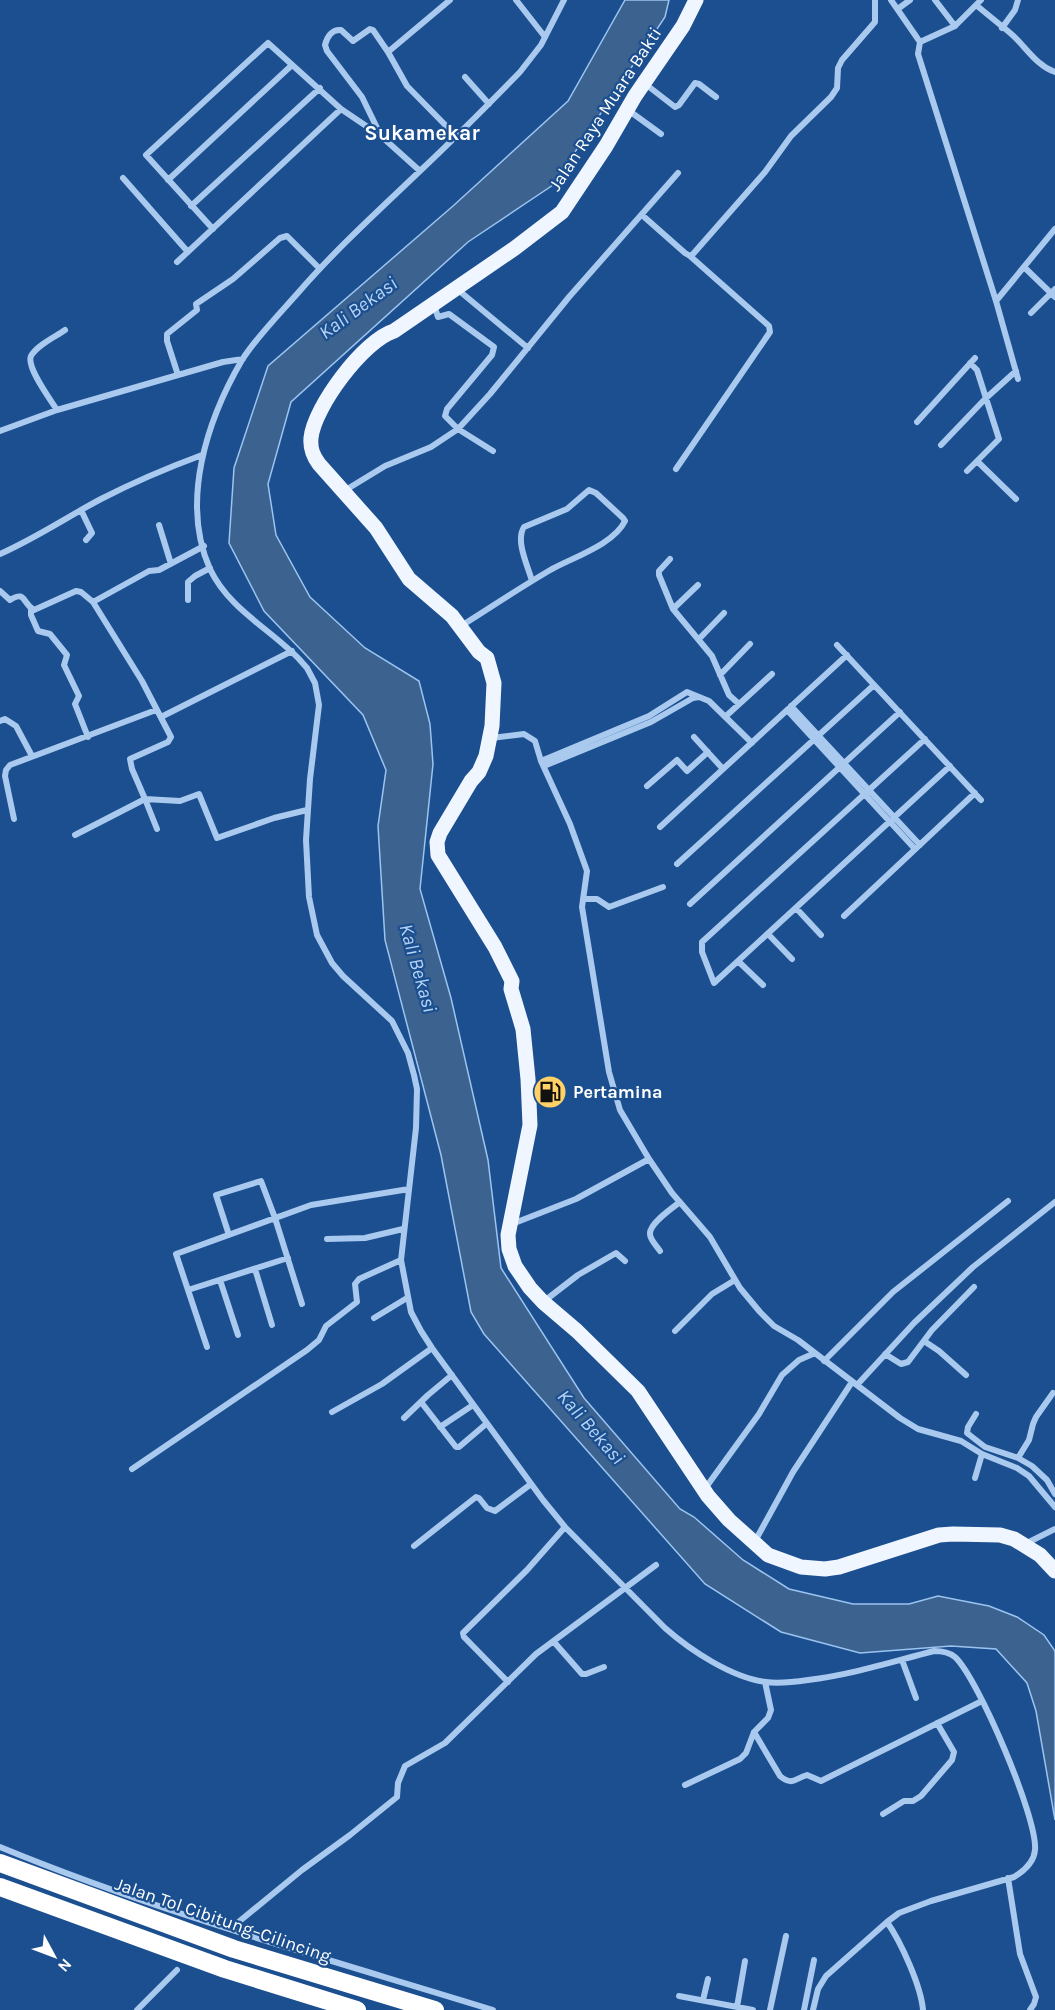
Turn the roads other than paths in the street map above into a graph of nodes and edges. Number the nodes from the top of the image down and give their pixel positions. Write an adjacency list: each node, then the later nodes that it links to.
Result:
1 (450, 0): 17 (street)
2 (516, 0): 15 (street)
3 (554, 0): 11 (street)
4 (696, 0): 21 (main road, Jalan Raya Muara Bakti)
5 (875, 0): 39 (street)
6 (891, 0): 12 (street)
7 (910, 0): 12 (street)
8 (935, 0): 13 (street)
9 (1018, 0): 14 (street)
10 (979, 2): 13 (street); 14 (street)
11 (563, 3): 15 (street)
12 (899, 8): 16 (street)
13 (955, 26): 16 (street)
14 (1002, 28): 19 (street)
15 (545, 37): 24 (street)
16 (920, 42): 45 (street)
17 (388, 52): 28 (street); 29 (street)
18 (292, 65): 22 (street); 33 (street); 33 (street)
19 (1055, 72)
20 (465, 77): 24 (street)
21 (644, 83): 23 (street); 26 (main road, Jalan Raya Muara Bakti)
22 (320, 88): 25 (street); 34 (street)
23 (716, 97)
24 (489, 104): 29 (street)
25 (341, 109): 28 (street); 36 (street)
26 (627, 110): 27 (street); 43 (main road, Jalan Raya Muara Bakti)
27 (661, 134)
28 (381, 136): 30 (street)
29 (456, 136): 30 (street)
30 (420, 171): 42 (street)
31 (678, 173): 35 (street)
32 (123, 178): 38 (street)
33 (168, 180): 34 (street)
34 (191, 206): 36 (street)
35 (642, 214): 39 (street); 49 (street)
36 (213, 229): 38 (street)
37 (1055, 229): 41 (street)
38 (188, 252): 40 (street)
39 (690, 256): 63 (street)
40 (177, 262)
41 (1024, 267): 44 (street); 45 (street)
42 (319, 268): 50 (street); 52 (street)
43 (457, 289): 46 (main road, Jalan Raya Muara Bakti); 49 (street)
44 (1054, 293): 47 (street)
45 (996, 301): 51 (street)
46 (434, 304): 57 (street); 65 (main road, Jalan Raya Muara Bakti)
47 (1031, 312)
48 (64, 330): 55 (street)
49 (528, 348): 57 (street)
50 (243, 359): 52 (street); 61 (street)
51 (1016, 371): 53 (street); 54 (street)
52 (178, 375): 55 (street)
53 (1018, 379)
54 (985, 399): 56 (street); 59 (street); 62 (street)
55 (57, 410): 58 (street)
56 (917, 422)
57 (458, 429): 60 (street); 65 (street)
58 (0, 431)
59 (941, 445)
60 (493, 451)
61 (202, 455): 67 (street); 70 (street)
62 (977, 461): 64 (street); 66 (street)
63 (676, 469)
64 (967, 471)
65 (344, 491): 83 (main road, Jalan Raya Muara Bakti)
66 (1016, 499)
67 (81, 510): 69 (street); 71 (street)
68 (159, 525): 73 (street)
69 (86, 540)
70 (204, 546): 73 (street); 74 (street)
71 (0, 554)
72 (670, 559): 81 (street)
73 (171, 564): 79 (street)
74 (210, 568): 78 (street); 87 (street)
75 (532, 581): 75 (street); 83 (street)
76 (698, 585): 81 (street)
77 (0, 591): 80 (street)
78 (188, 600)
79 (93, 602): 80 (street); 94 (street)
80 (31, 609): 99 (street)
81 (673, 609): 84 (street)
82 (724, 613): 84 (street)
83 (461, 626): 102 (main road, Jalan Raya Muara Bakti)
84 (699, 639): 90 (street)
85 (750, 645): 90 (street)
86 (837, 645): 88 (street)
87 (292, 651): 96 (street); 116 (street)
88 (847, 655): 91 (street); 93 (street)
89 (772, 674): 92 (street)
90 (720, 675): 92 (street)
91 (874, 684): 95 (street); 101 (street)
92 (739, 704): 97 (street)
93 (789, 708): 101 (street); 104 (street)
94 (156, 711): 96 (street); 99 (street)
95 (900, 712): 103 (street); 108 (street)
96 (161, 717): 114 (street)
97 (725, 717): 104 (street); 107 (street)
98 (0, 721): 106 (street)
99 (88, 737): 106 (street)
100 (694, 737): 105 (street)
101 (816, 737): 108 (street); 123 (street)
102 (490, 738): 107 (street); 140 (main road, Jalan Raya Muara Bakti)
103 (925, 739): 109 (street); 112 (street)
104 (752, 743): 110 (street)
105 (708, 752): 110 (street); 111 (street)
106 (32, 756): 117 (street)
107 (543, 763): 125 (street)
108 (841, 765): 112 (street); 126 (street)
109 (950, 766): 113 (street); 118 (street)
110 (723, 769): 119 (street)
111 (647, 786)
112 (866, 791): 118 (street); 132 (street)
113 (975, 794): 115 (street); 122 (street)
114 (145, 799): 116 (street); 120 (street); 121 (street)
115 (981, 800)
116 (307, 810): 135 (street)
117 (14, 819)
118 (892, 819): 122 (street); 127 (street)
119 (660, 827)
120 (157, 829)
121 (75, 835)
122 (918, 847): 128 (street)
123 (677, 864)
124 (663, 887): 125 (street)
125 (583, 899): 134 (street)
126 (690, 904)
127 (796, 908): 129 (street); 130 (street)
128 (844, 916)
129 (768, 934): 131 (street); 132 (street)
130 (821, 934)
131 (792, 959)
132 (738, 961): 133 (street)
133 (763, 985)
134 (649, 1159): 137 (street); 140 (street)
135 (409, 1189): 139 (street); 141 (street)
136 (1008, 1201): 165 (street)
137 (680, 1202): 144 (street); 150 (street)
138 (1055, 1202): 164 (street)
139 (276, 1218): 142 (street); 142 (street); 145 (street)
140 (510, 1224): 154 (main road, Jalan Raya Muara Bakti)
141 (403, 1229): 143 (street); 146 (street)
142 (229, 1235): 152 (street)
143 (327, 1239)
144 (660, 1251)
145 (288, 1258): 148 (street); 155 (street)
146 (401, 1260): 153 (street); 181 (street)
147 (625, 1261): 154 (street)
148 (255, 1269): 149 (street); 157 (street)
149 (220, 1280): 152 (street); 159 (street)
150 (735, 1280): 158 (street); 163 (street)
151 (974, 1287): 160 (street)
152 (188, 1290): 161 (street)
153 (407, 1298): 156 (street); 162 (street)
154 (543, 1302): 184 (main road, Jalan Raya Muara Bakti)
155 (302, 1304)
156 (374, 1318)
157 (272, 1325)
158 (675, 1331)
159 (238, 1335)
160 (924, 1341): 164 (street); 167 (street)
161 (207, 1347)
162 (432, 1347): 166 (street); 172 (street)
163 (815, 1353): 165 (street); 184 (street)
164 (885, 1354): 168 (street)
165 (824, 1361): 168 (street)
166 (452, 1375): 170 (street); 171 (street)
167 (966, 1375)
168 (854, 1384): 178 (street); 189 (street)
169 (1053, 1393): 180 (street)
170 (421, 1402): 174 (street); 176 (street)
171 (473, 1405): 175 (street); 176 (street)
172 (332, 1412)
173 (976, 1414): 177 (street)
174 (404, 1418)
175 (486, 1424): 176 (street); 183 (street)
176 (440, 1427)
177 (967, 1433): 178 (street); 180 (street)
178 (961, 1441): 179 (street)
179 (982, 1454): 182 (street); 186 (street)
180 (1018, 1458): 185 (street)
181 (132, 1469)
182 (975, 1478)
183 (531, 1484): 187 (street); 191 (street)
184 (704, 1490): 189 (main road, Jalan Raya Muara Bakti)
185 (1055, 1494)
186 (1055, 1507)
187 (565, 1527): 194 (street); 198 (street)
188 (1055, 1529): 190 (street)
189 (754, 1544): 190 (main road, Jalan Raya Muara Bakti)
190 (1025, 1545): 193 (main road, Jalan Raya Muara Bakti)
191 (414, 1546)
192 (656, 1565): 194 (street)
193 (1055, 1571)
194 (627, 1588): 195 (street); 199 (street)
195 (554, 1642): 197 (street); 198 (street)
196 (902, 1660): 199 (street); 200 (street); 201 (street)
197 (604, 1667)
198 (508, 1682): 211 (street)
199 (765, 1683): 203 (street)
200 (916, 1698)
201 (982, 1701): 202 (street); 208 (street)
202 (937, 1723): 203 (street); 205 (street)
203 (754, 1732): 204 (street)
204 (686, 1785)
205 (883, 1814)
206 (0, 1847): 211 (street)
207 (0, 1863): 222 (highway, Jalan Tol Cibitung–Cilincing)
208 (1008, 1878): 210 (street); 229 (street)
209 (0, 1887): 221 (highway)
210 (886, 1922): 227 (street); 228 (street)
211 (230, 1929): 223 (street)
212 (786, 1936): 225 (street)
213 (814, 1960): 226 (street)
214 (746, 1961): 219 (street)
215 (177, 1970): 220 (street)
216 (708, 1979): 218 (street)
217 (679, 1996): 218 (street)
218 (703, 2001): 219 (street)
219 (734, 2008): 224 (street)
220 (137, 2010)
221 (357, 2010)
222 (435, 2010)
223 (494, 2010)
224 (753, 2010)
225 (770, 2010)
226 (804, 2010)
227 (813, 2010)
228 (924, 2010)
229 (1030, 2010)

